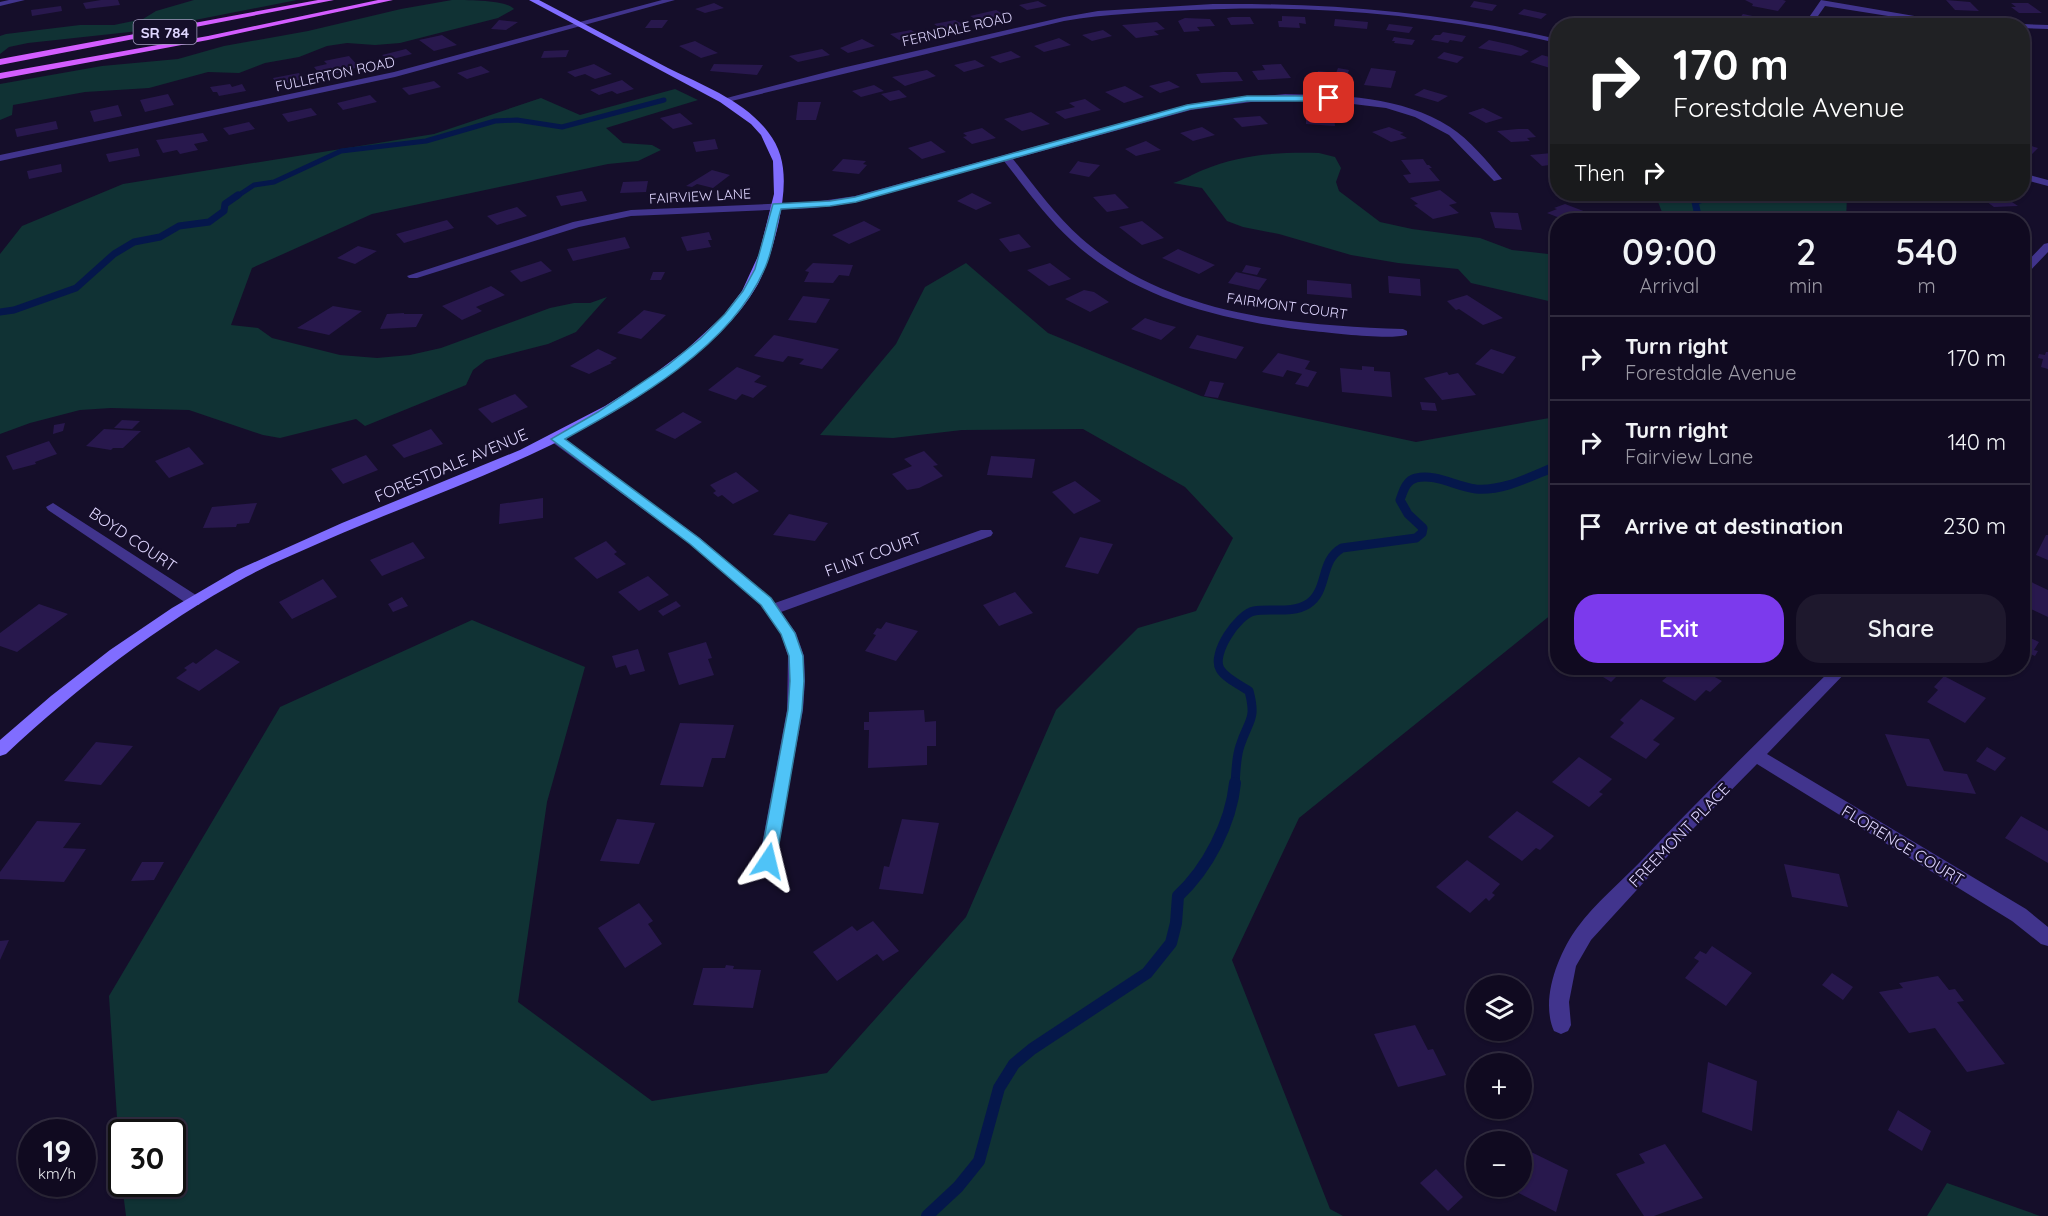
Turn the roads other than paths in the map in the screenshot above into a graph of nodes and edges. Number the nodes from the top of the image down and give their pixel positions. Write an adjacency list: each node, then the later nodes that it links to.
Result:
1 (21, 0): 7 (street)
2 (330, 0): 14 (main road, SR 784)
3 (389, 0): 15 (main road, SR 784)
4 (533, 0): 10 (street, FORESTDALE AVENUE)
5 (671, 0): 10 (street, FULLERTON ROAD)
6 (1825, 2): 8 (street); 9 (street)
7 (0, 3)
8 (1813, 18)
9 (1915, 18)
10 (582, 25): 16 (street, FORESTDALE AVENUE); 17 (street, FULLERTON ROAD)
11 (2030, 27): 12 (street)
12 (2048, 27)
13 (1550, 38): 16 (street, FERNDALE ROAD)
14 (0, 62)
15 (0, 76)
16 (723, 100): 22 (street, FORESTDALE AVENUE)
17 (0, 158)
18 (1007, 158): 20 (street, FAIRVIEW LANE); 22 (street, FAIRVIEW LANE); 26 (street, FAIRMONT COURT)
19 (2030, 178): 21 (street)
20 (1497, 179)
21 (2048, 183)
22 (777, 206): 25 (street, FAIRVIEW LANE); 27 (street, FORESTDALE AVENUE)
23 (2048, 246): 24 (street)
24 (2030, 265)
25 (413, 276)
26 (1403, 333)
27 (557, 439): 30 (street, FORESTDALE AVENUE); 31 (street)
28 (53, 507): 30 (street, BOYD COURT)
29 (986, 533): 31 (street, FLINT COURT)
30 (194, 601): 33 (street, FORESTDALE AVENUE)
31 (773, 609): 35 (street)
32 (1835, 675): 34 (street, FREEMONT PLACE)
33 (0, 750)
34 (1756, 756): 36 (street, FLORENCE COURT); 37 (street, FREEMONT PLACE)
35 (768, 861)
36 (2048, 938)
37 (1561, 1025)

